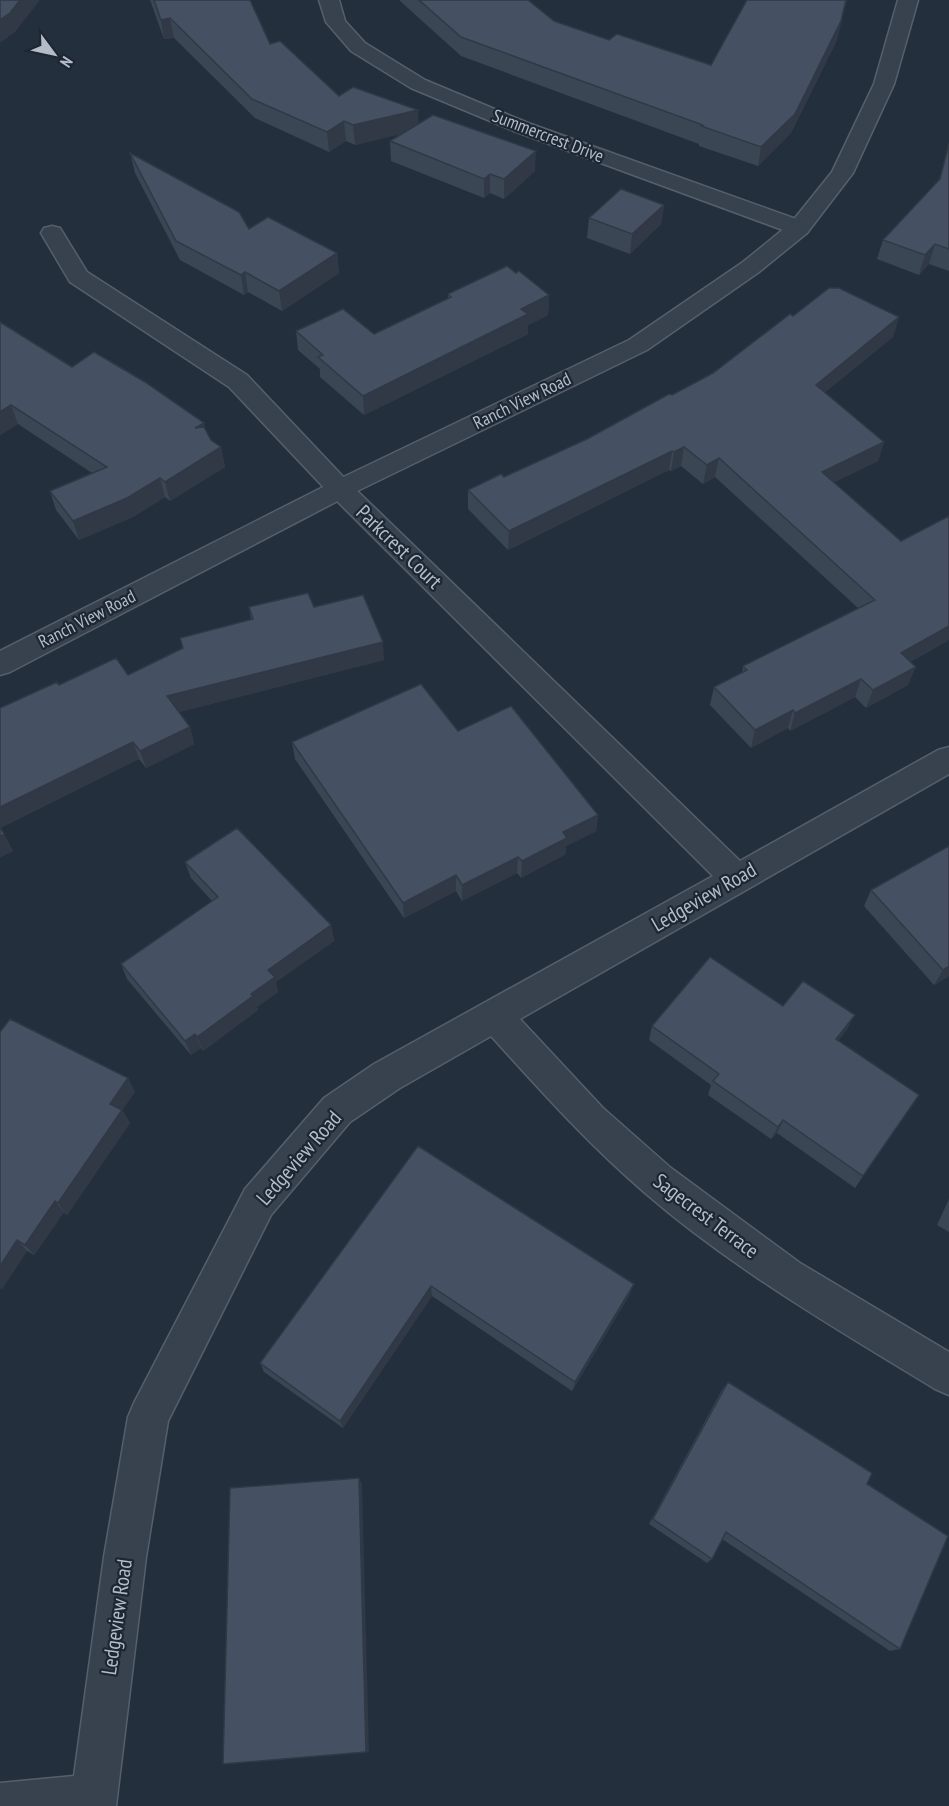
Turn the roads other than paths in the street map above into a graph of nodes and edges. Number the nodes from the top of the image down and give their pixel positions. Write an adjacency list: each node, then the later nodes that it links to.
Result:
1 (328, 0): 3 (street, Summercrest Drive)
2 (908, 0): 3 (street, Ranch View Road)
3 (799, 228): 5 (street, Ranch View Road)
4 (52, 232): 5 (street, Parkcrest Court)
5 (340, 489): 6 (street, Ranch View Road); 8 (street, Parkcrest Court)
6 (0, 664)
7 (949, 759): 8 (street, Ledgeview Road)
8 (738, 878): 9 (street, Ledgeview Road)
9 (495, 1016): 10 (street, Sagecrest Terrace); 11 (street, Ledgeview Road)
10 (949, 1375)
11 (93, 1802): 12 (street)
12 (0, 1806)

